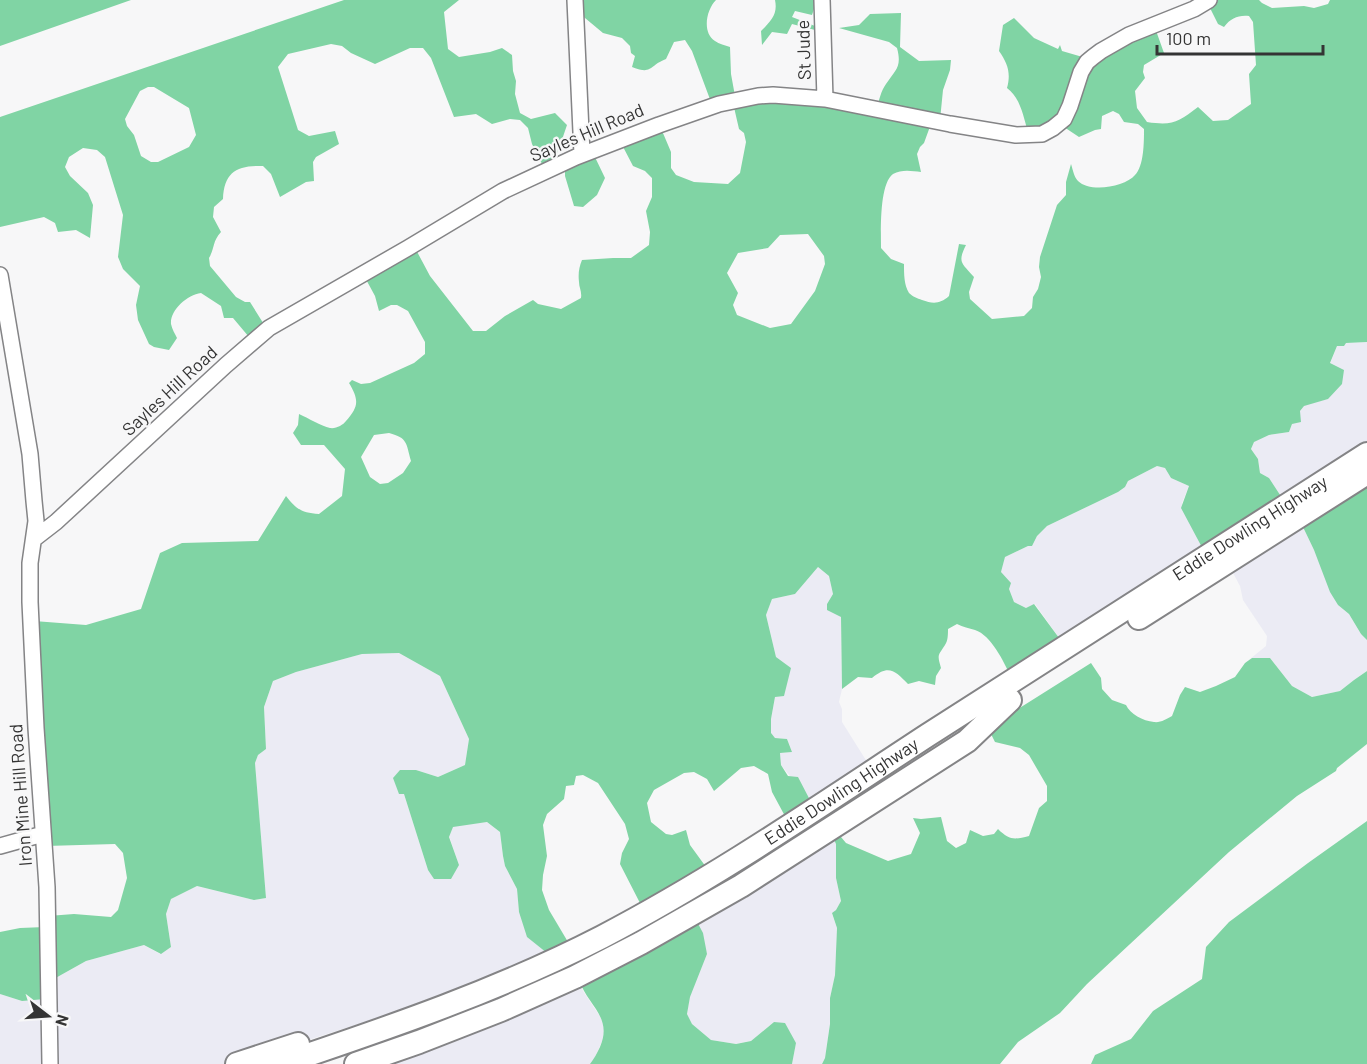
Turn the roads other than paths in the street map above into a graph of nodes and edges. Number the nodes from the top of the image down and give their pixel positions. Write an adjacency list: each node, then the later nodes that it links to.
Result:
1 (575, 0): 5 (street)
2 (822, 0): 4 (street, St Jude)
3 (1209, 0): 4 (street, Sayles Hill Road)
4 (825, 99): 5 (street, Sayles Hill Road)
5 (582, 154): 9 (street, Sayles Hill Road)
6 (0, 275): 9 (street, Iron Mine Hill Road)
7 (1367, 454): 10 (highway, Eddie Dowling Highway)
8 (1367, 473): 10 (highway, Eddie Dowling Highway)
9 (34, 539): 11 (street, Iron Mine Hill Road)
10 (1006, 693): 14 (highway); 15 (highway, Eddie Dowling Highway); 16 (highway, Eddie Dowling Highway); 17 (highway)
11 (43, 834): 12 (street); 13 (street, Iron Mine Hill Road)
12 (0, 846)
13 (50, 1064)
14 (237, 1064)
15 (281, 1064)
16 (320, 1064)
17 (356, 1064)

